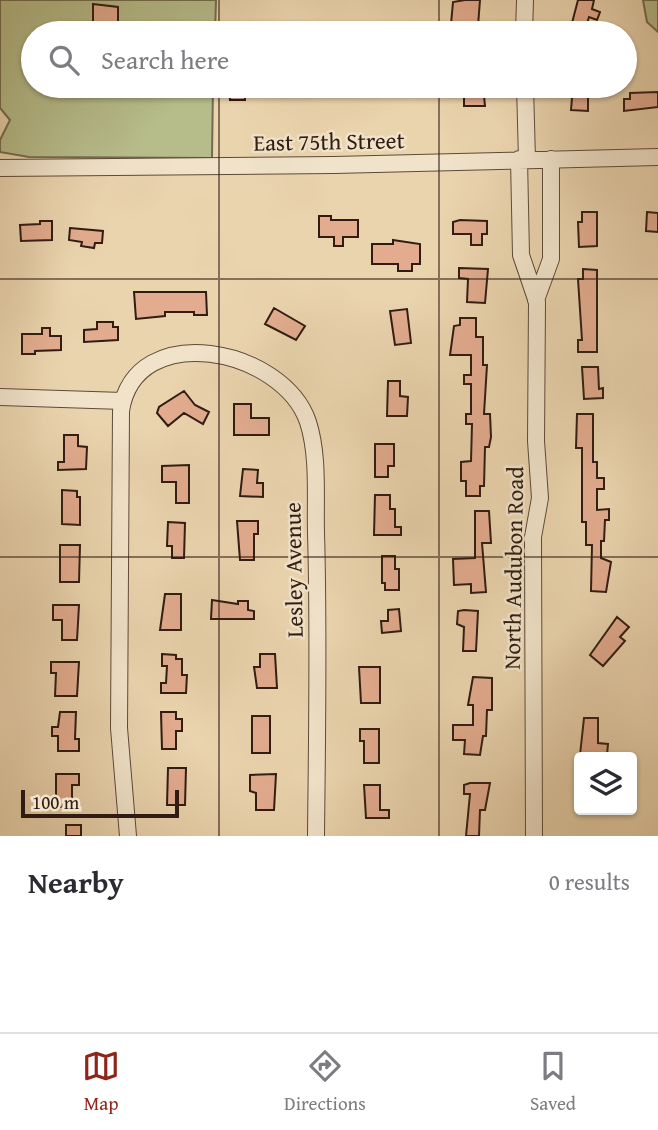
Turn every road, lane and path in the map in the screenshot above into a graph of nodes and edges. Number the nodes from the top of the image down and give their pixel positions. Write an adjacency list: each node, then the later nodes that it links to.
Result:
1 (525, 0): 2 (street)
2 (524, 21)
3 (526, 98): 5 (street, North Audubon Road)
4 (658, 157): 6 (street, East 75th Street)
5 (523, 159): 6 (street, East 75th Street); 7 (street, East 75th Street); 8 (street, North Audubon Road)
6 (551, 159): 8 (street, North Audubon Road)
7 (0, 168)
8 (536, 300): 13 (street, North Audubon Road)
9 (0, 397): 10 (street)
10 (123, 401): 11 (street); 12 (street, Lesley Avenue)
11 (128, 836)
12 (316, 836)
13 (534, 836)

